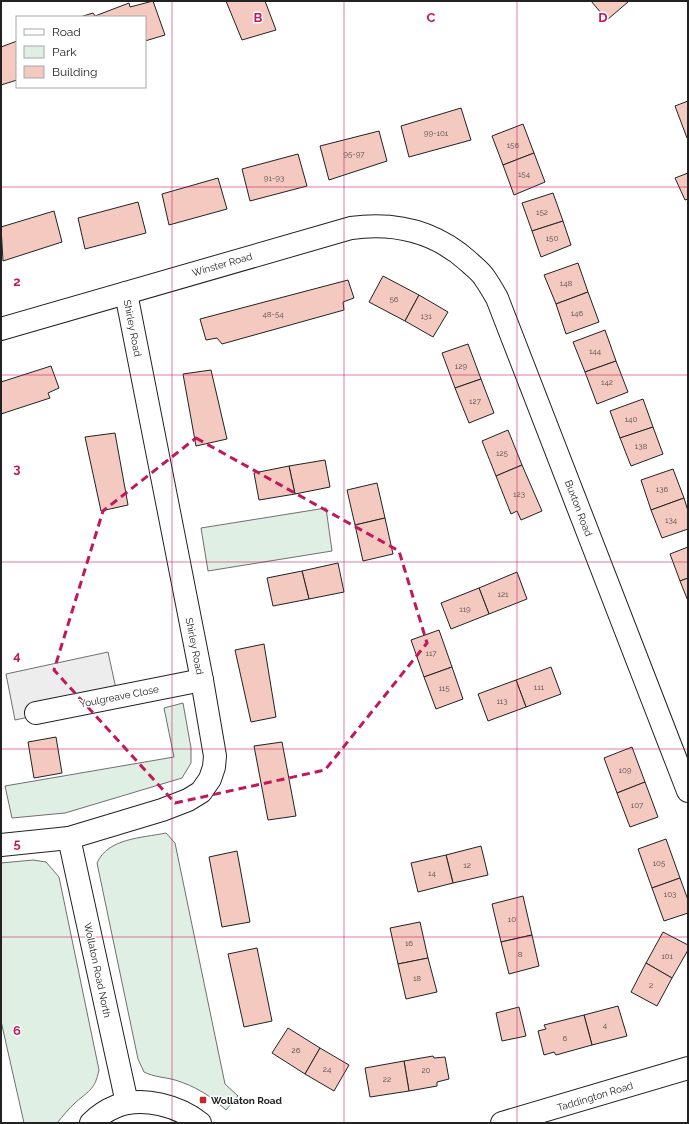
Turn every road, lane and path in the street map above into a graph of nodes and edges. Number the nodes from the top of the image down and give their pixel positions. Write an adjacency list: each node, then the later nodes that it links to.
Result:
1 (444, 243): 2 (street, Winster Road); 6 (street, Buxton Road)
2 (126, 293): 3 (street, Winster Road); 4 (street, Shirley Road)
3 (1, 329)
4 (202, 680): 5 (street, Youlgreave Close); 7 (street, Shirley Road)
5 (36, 713)
6 (688, 791)
7 (69, 838): 8 (street, Shirley Road); 10 (street, Wollaton Road North)
8 (1, 845)
9 (688, 1068): 13 (street, Taddington Road)
10 (127, 1103): 11 (street); 12 (street)
11 (91, 1123)
12 (200, 1123)
13 (502, 1123)

